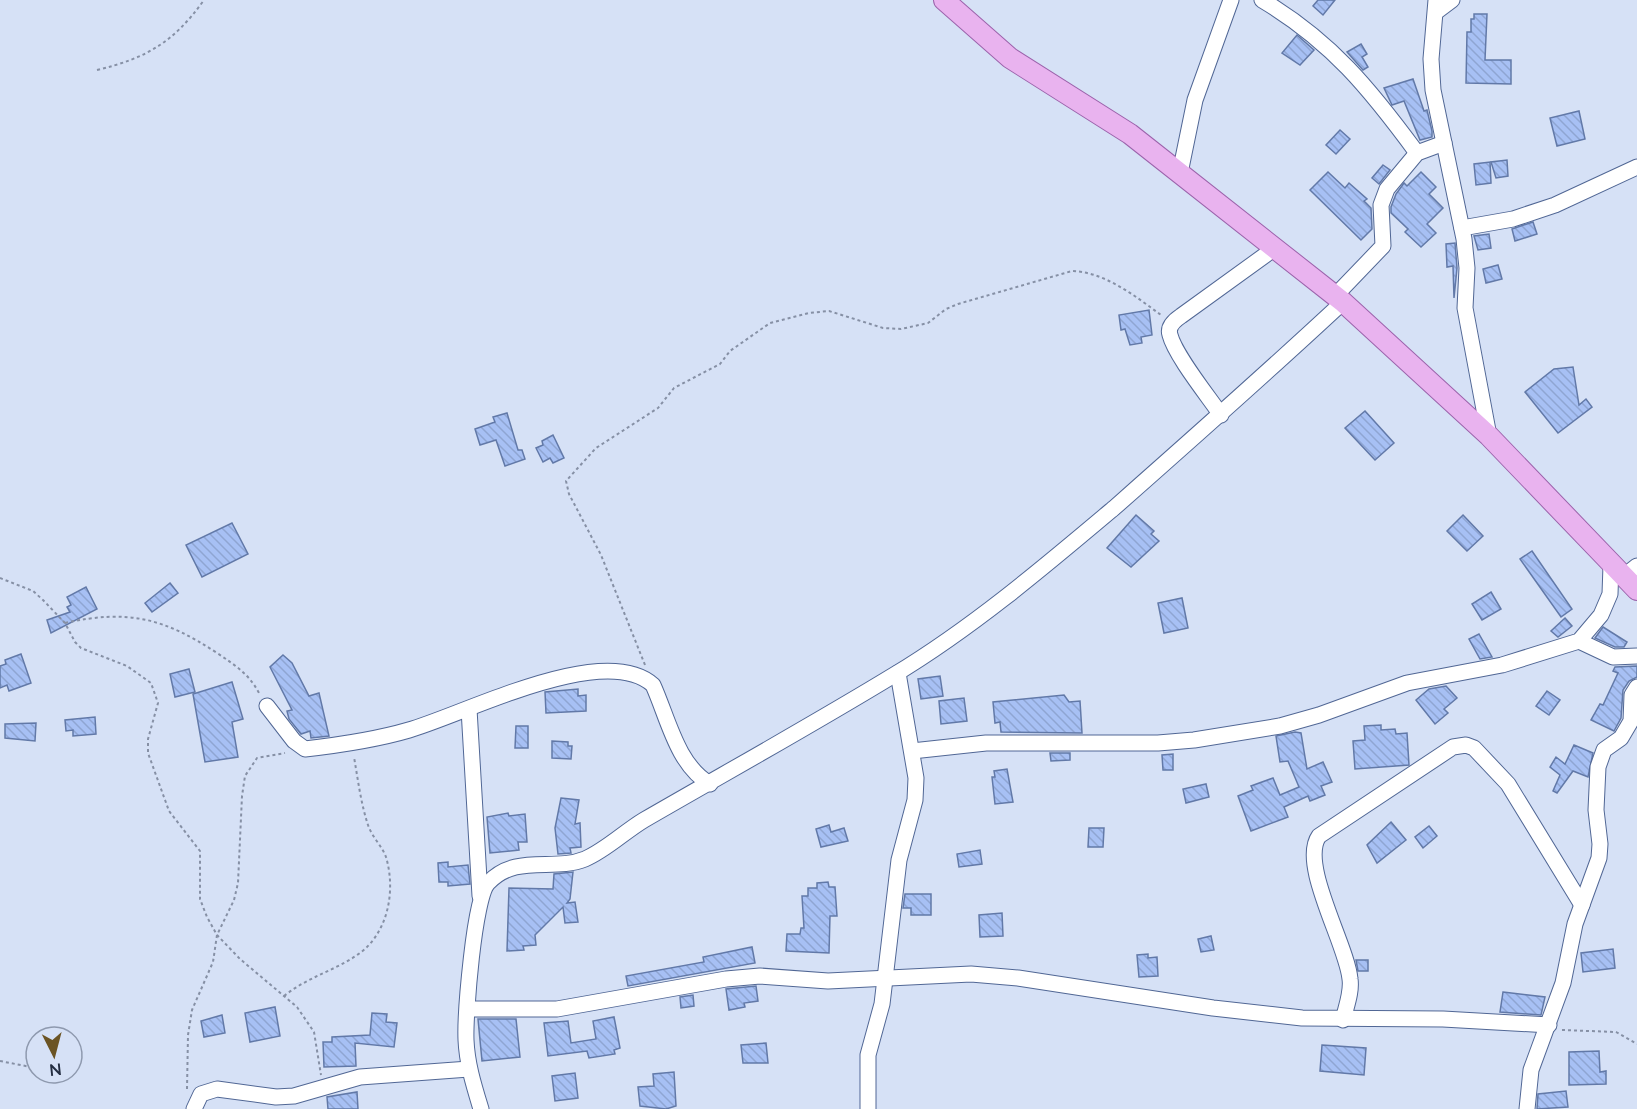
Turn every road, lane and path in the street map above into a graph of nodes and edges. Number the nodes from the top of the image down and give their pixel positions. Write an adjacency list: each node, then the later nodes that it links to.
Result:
1 (204, 0): 7 (path)
2 (944, 0): 11 (main road)
3 (1231, 0): 11 (street)
4 (1262, 0): 9 (street)
5 (1452, 0): 6 (street)
6 (1436, 6): 8 (street)
7 (97, 70)
8 (1444, 143): 9 (street); 12 (street)
9 (1417, 153): 14 (street)
10 (1637, 167): 12 (street)
11 (1180, 173): 13 (main road)
12 (1462, 228): 17 (street)
13 (1275, 248): 14 (main road); 15 (street)
14 (1339, 299): 16 (street); 17 (main road)
15 (1172, 323): 16 (street); 24 (path)
16 (1221, 415): 23 (street)
17 (1489, 436): 18 (main road)
18 (1627, 575): 21 (street)
19 (0, 578): 20 (path)
20 (65, 624): 26 (path); 34 (path)
21 (1579, 641): 22 (street); 30 (street)
22 (1637, 656)
23 (898, 673): 30 (street); 31 (street)
24 (653, 685): 27 (street); 31 (street)
25 (1637, 687): 33 (street)
26 (267, 706): 29 (street)
27 (470, 709): 28 (street); 32 (street)
28 (351, 743): 29 (street); 36 (path)
29 (305, 749): 34 (path)
30 (912, 751): 35 (street)
31 (710, 784): 32 (street)
32 (480, 896): 37 (street)
33 (1582, 905): 38 (street); 39 (street)
34 (217, 935): 36 (path); 45 (path)
35 (885, 978): 37 (street); 38 (street); 47 (street)
36 (284, 996): 44 (path)
37 (468, 1009): 43 (street)
38 (1343, 1020): 39 (street)
39 (1548, 1027): 40 (path); 48 (street)
40 (1637, 1044)
41 (0, 1061): 42 (path)
42 (24, 1066)
43 (469, 1069): 44 (street); 46 (street)
44 (323, 1088): 45 (street)
45 (191, 1103)
46 (481, 1109)
47 (868, 1109)
48 (1527, 1109)

